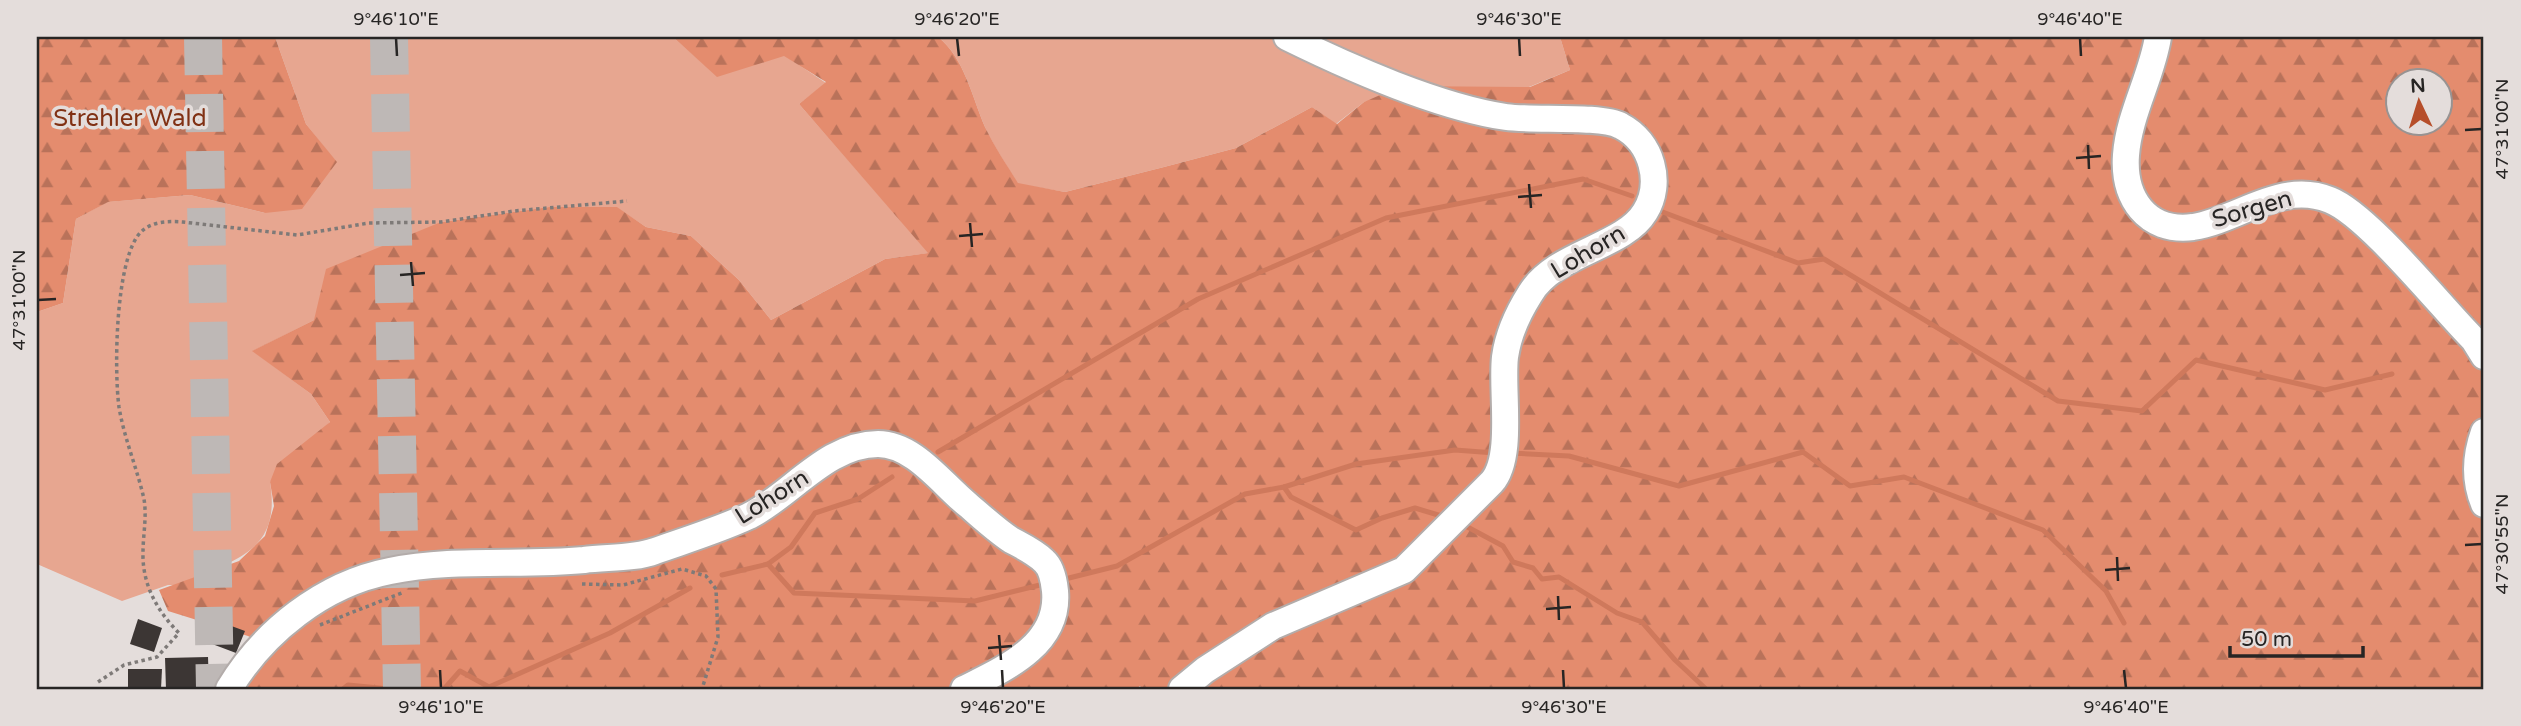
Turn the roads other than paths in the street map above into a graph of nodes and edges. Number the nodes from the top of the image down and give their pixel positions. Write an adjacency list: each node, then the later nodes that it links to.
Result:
1 (1287, 37): 8 (street, Lohorn)
2 (2158, 37): 3 (street, Sorgen)
3 (2484, 356)
4 (2484, 432): 5 (street)
5 (2484, 505)
6 (229, 689): 7 (street, Lohorn)
7 (964, 689)
8 (1182, 689)

